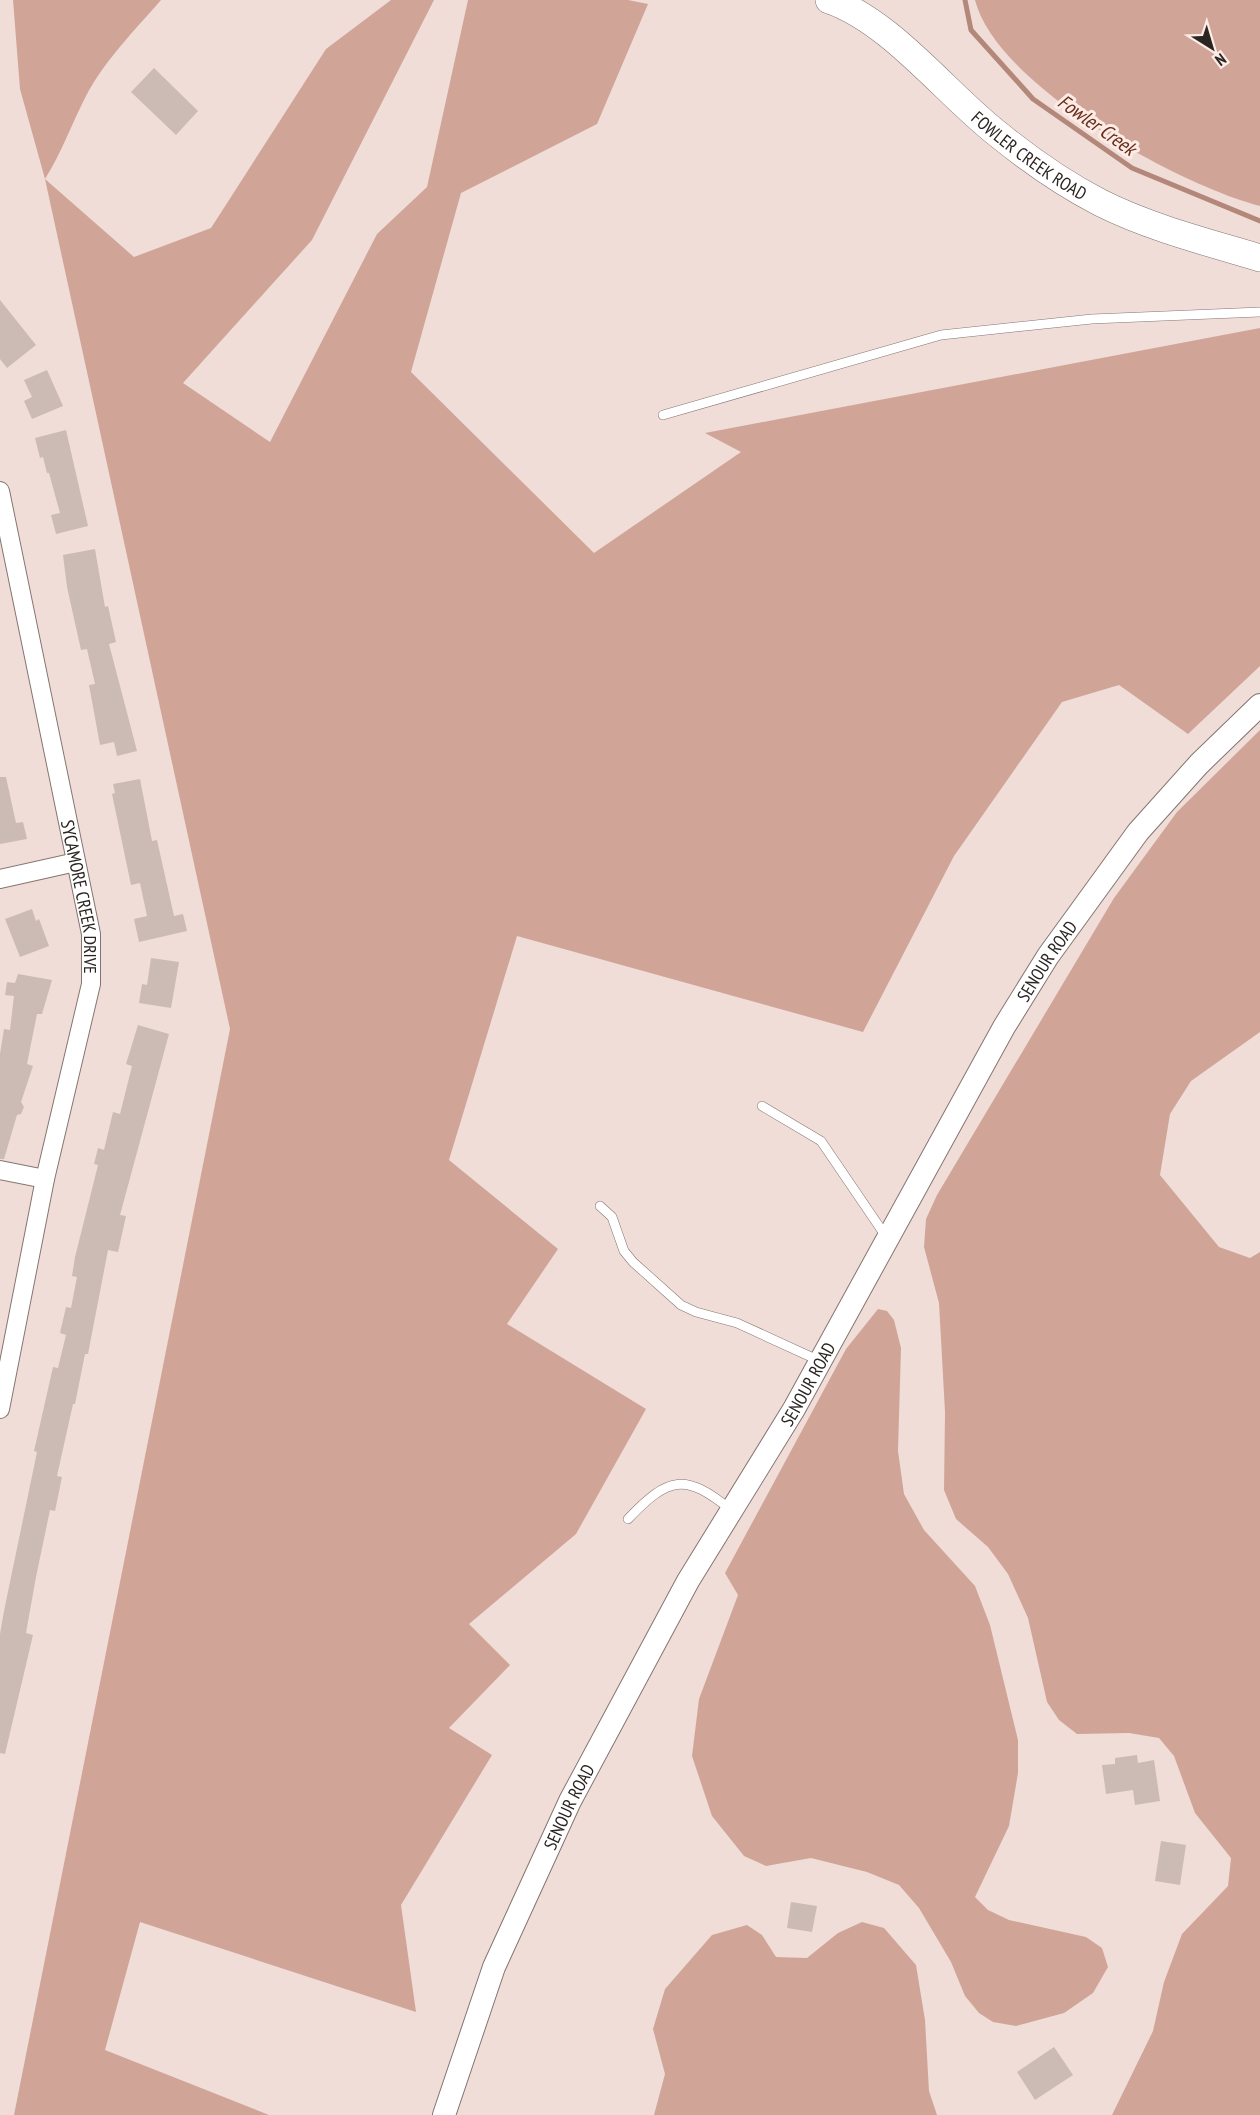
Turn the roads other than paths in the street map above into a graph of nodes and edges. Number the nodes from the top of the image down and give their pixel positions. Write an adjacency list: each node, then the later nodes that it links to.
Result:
1 (829, 0): 2 (main road, FOWLER CREEK ROAD)
2 (1260, 258)
3 (1260, 312): 4 (lane)
4 (663, 415)
5 (0, 491): 7 (street, SYCAMORE CREEK DRIVE)
6 (1260, 705): 13 (street, SENOUR ROAD)
7 (76, 862): 8 (street); 11 (street, SYCAMORE CREEK DRIVE)
8 (0, 879)
9 (762, 1106): 13 (lane)
10 (0, 1170): 11 (street)
11 (45, 1179): 15 (street, SYCAMORE CREEK DRIVE)
12 (600, 1206): 14 (lane)
13 (888, 1240): 14 (street, SENOUR ROAD)
14 (820, 1361): 16 (street, SENOUR ROAD)
15 (0, 1408)
16 (731, 1510): 17 (lane); 18 (street, SENOUR ROAD)
17 (628, 1519)
18 (444, 2115)

